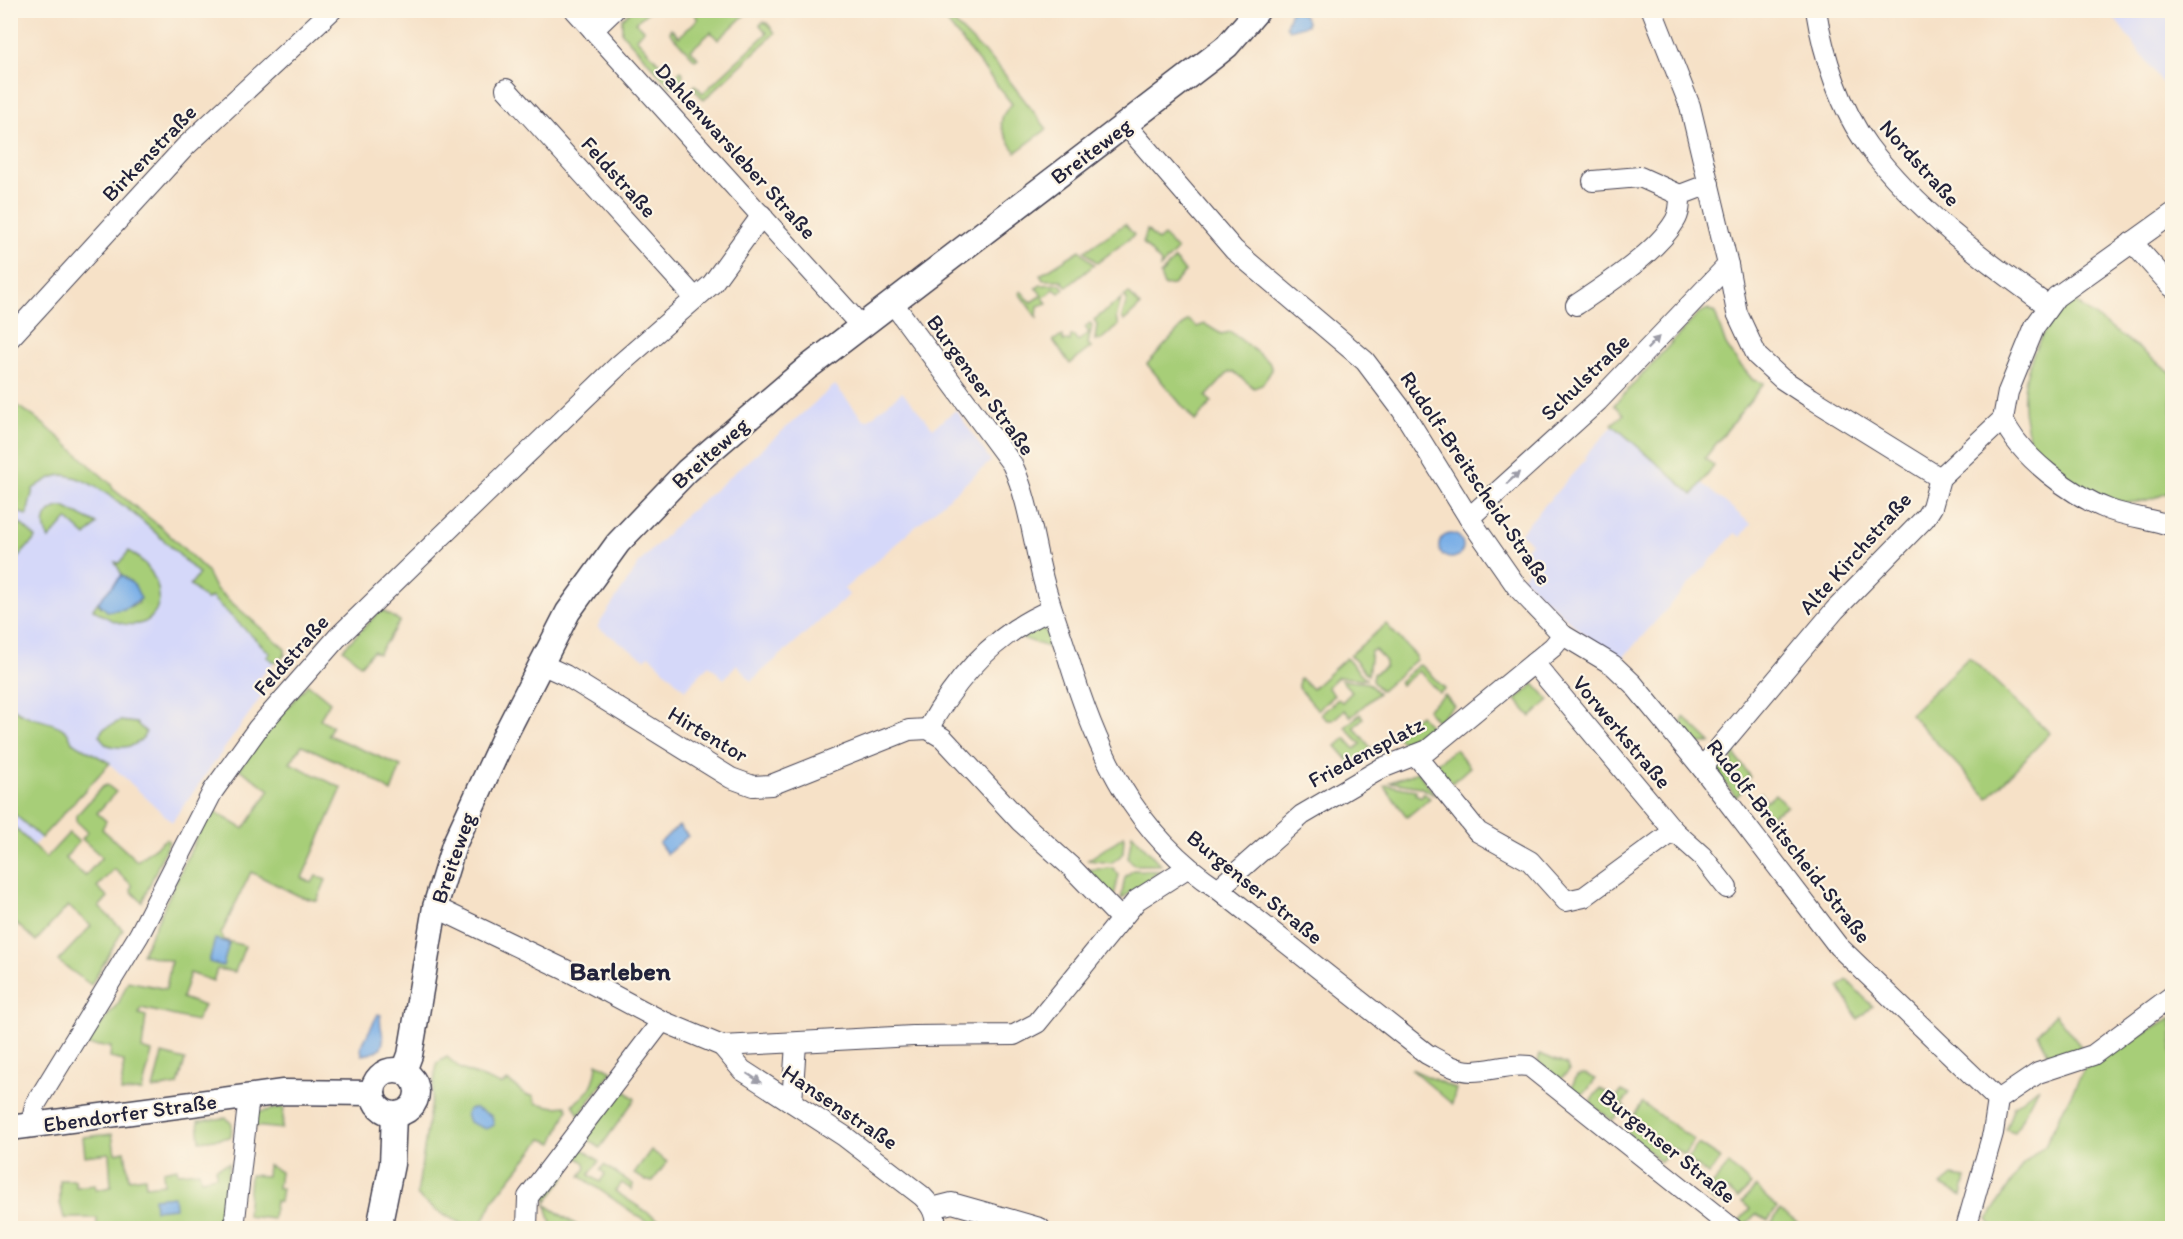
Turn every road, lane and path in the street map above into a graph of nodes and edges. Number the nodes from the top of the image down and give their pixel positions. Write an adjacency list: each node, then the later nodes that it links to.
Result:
1 (332, 10): 23 (street, Birkenstraße)
2 (575, 10): 7 (street, Dahlenwarsleber Straße)
3 (614, 10): 7 (street)
4 (1258, 10): 9 (street, Breiteweg)
5 (1652, 10): 11 (street)
6 (1816, 10): 21 (street, Nordstraße)
7 (593, 30): 13 (street, Dahlenwarsleber Straße)
8 (506, 89): 18 (street, Feldstraße)
9 (1126, 124): 19 (street, Breiteweg); 26 (street, Rudolf-Breitscheid-Straße)
10 (1593, 181): 12 (street)
11 (1709, 184): 12 (street); 16 (street)
12 (1680, 195): 20 (street)
13 (762, 214): 18 (street, Feldstraße); 22 (street, Dahlenwarsleber Straße)
14 (2172, 214): 15 (street)
15 (2132, 242): 17 (street); 21 (street)
16 (1728, 265): 25 (street); 26 (street, Schulstraße, one-way to 16)
17 (2172, 287)
18 (695, 298): 51 (street, Feldstraße)
19 (892, 302): 22 (street, Breiteweg); 28 (street, Burgenser Straße)
20 (1576, 305)
21 (2048, 306): 24 (street)
22 (861, 326): 31 (street, Breiteweg)
23 (10, 338)
24 (2003, 419): 25 (street); 27 (street)
25 (1940, 478): 34 (street, Alte Kirchstraße)
26 (1469, 518): 29 (street, Rudolf-Breitscheid-Straße)
27 (2172, 526)
28 (1051, 610): 32 (street); 36 (street, Burgenser Straße)
29 (1563, 635): 30 (street, Friedensplatz); 34 (street, Rudolf-Breitscheid-Straße)
30 (1534, 663): 33 (street, Friedensplatz); 35 (street, Vorwerkstraße)
31 (541, 664): 32 (street, Hirtentor); 39 (street, Breiteweg)
32 (927, 729): 40 (street)
33 (1416, 755): 35 (street); 38 (street, Friedensplatz)
34 (1702, 768): 48 (street, Rudolf-Breitscheid-Straße)
35 (1674, 831): 37 (street, Vorwerkstraße)
36 (1187, 868): 38 (street, Burgenser Straße); 40 (street)
37 (1727, 888)
38 (1218, 889): 58 (street, Burgenser Straße)
39 (435, 907): 42 (street); 45 (street, Breiteweg)
40 (1120, 919): 43 (street)
41 (2172, 996): 48 (street)
42 (662, 1021): 44 (street); 53 (street)
43 (796, 1044): 44 (street); 49 (street)
44 (722, 1046): 49 (street, Hansenstraße, one-way to 49)
45 (404, 1071): 46 (street); 50 (street)
46 (373, 1093): 47 (street, Ebendorfer Straße); 50 (street)
47 (249, 1096): 51 (street, Ebendorfer Straße); 54 (street, Ebendorfer Straße)
48 (1998, 1100): 59 (street)
49 (792, 1102): 52 (street, Hansenstraße)
50 (394, 1115): 55 (street)
51 (21, 1127)
52 (932, 1208): 56 (street); 57 (street)
53 (527, 1227)
54 (234, 1228)
55 (379, 1228)
56 (935, 1228)
57 (1040, 1228)
58 (1732, 1228)
59 (1966, 1228)

